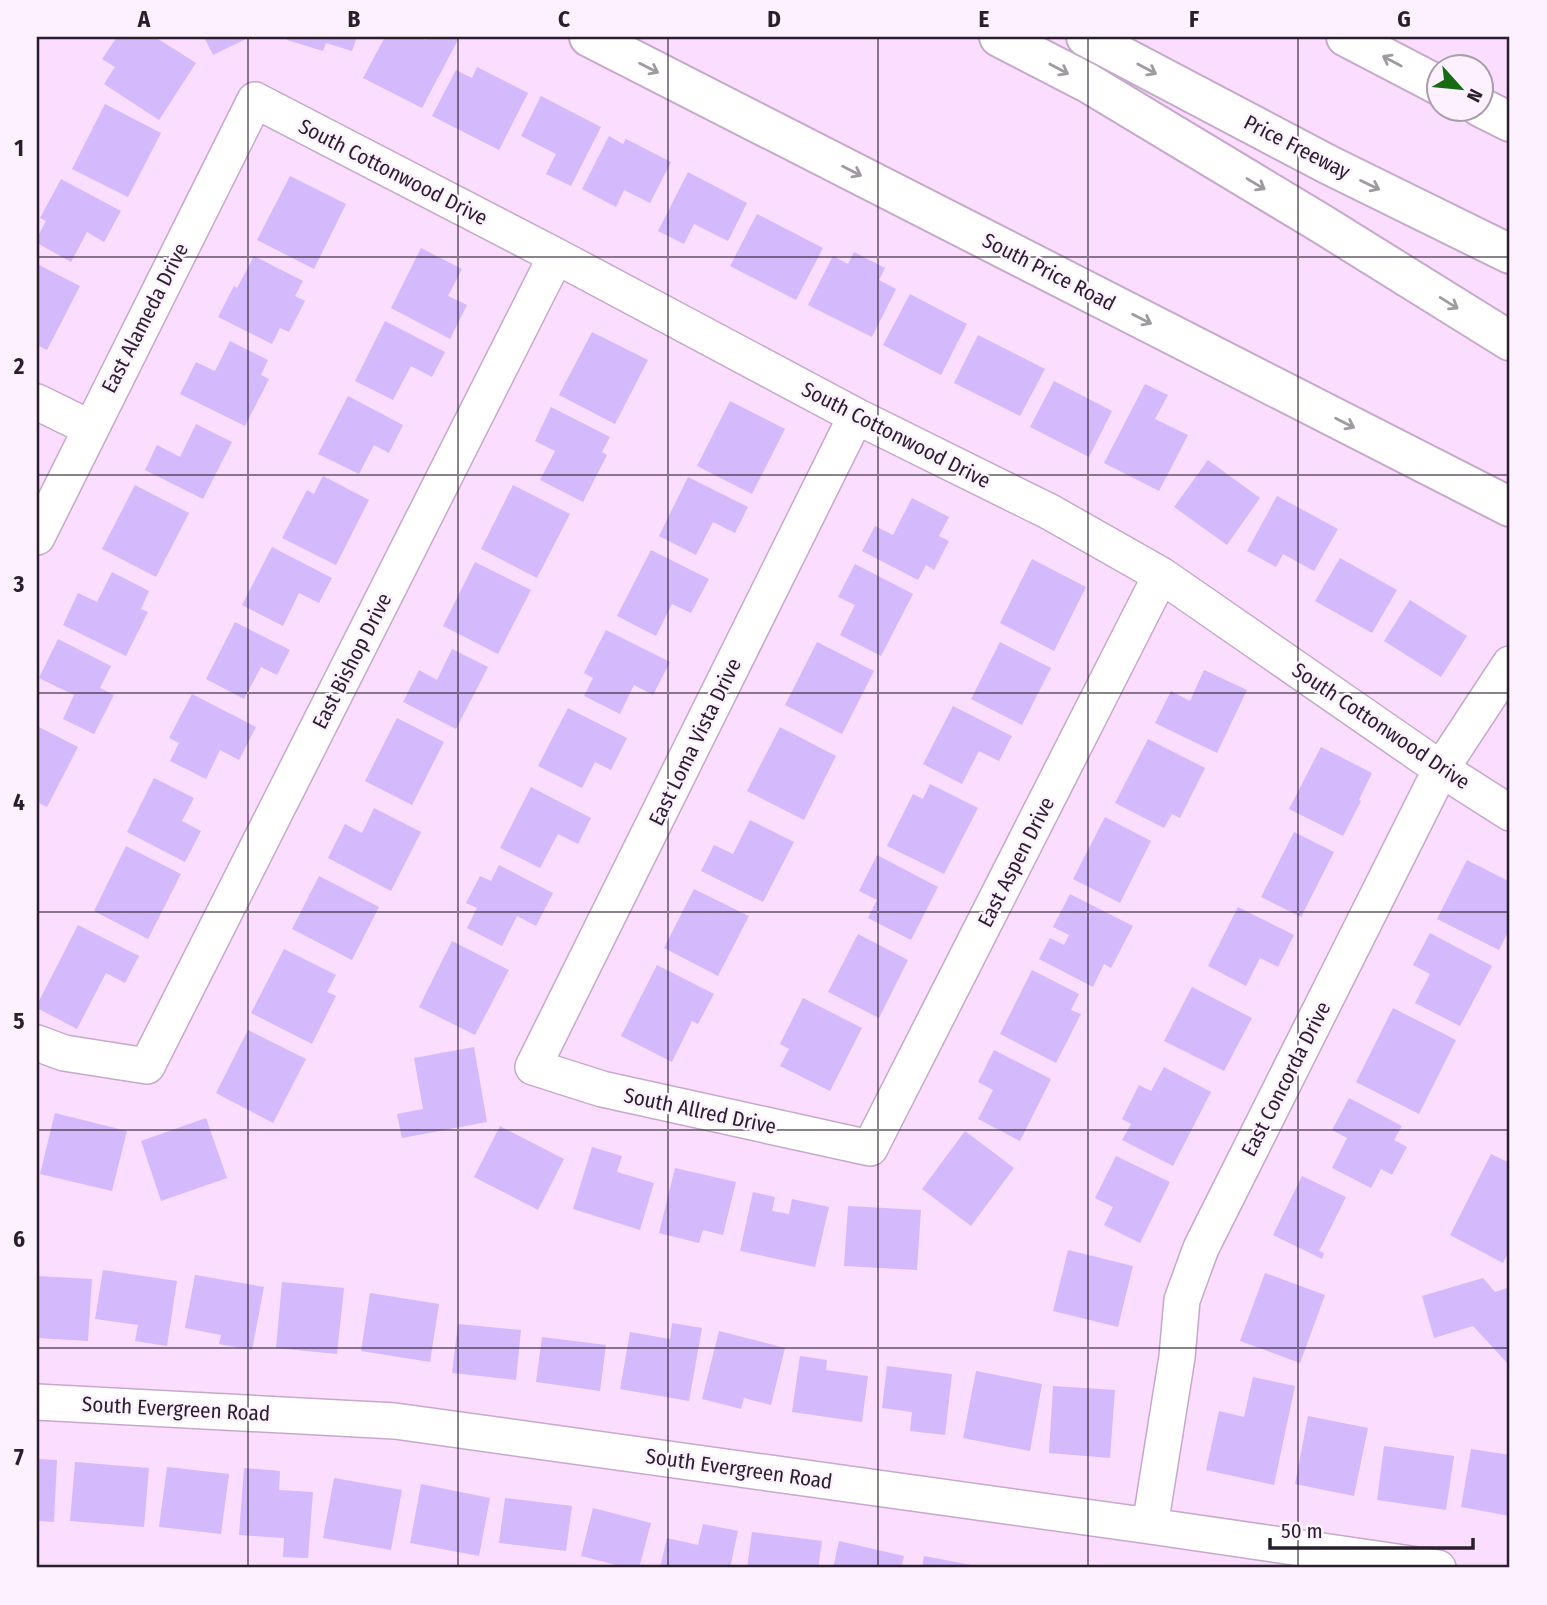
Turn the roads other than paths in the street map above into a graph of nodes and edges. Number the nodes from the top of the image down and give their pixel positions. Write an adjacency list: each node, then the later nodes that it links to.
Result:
1 (589, 37): 15 (main road, South Price Road, one-way to 15)
2 (999, 37): 11 (main road, one-way to 11)
3 (1086, 37): 9 (main road, Price Freeway, one-way to 9)
4 (1346, 37): 5 (main road, one-way to 4)
5 (1424, 78)
6 (255, 100): 10 (street, South Cottonwood Drive); 14 (street, East Alameda Drive)
7 (1494, 114): 8 (main road)
8 (1510, 122)
9 (1510, 254)
10 (556, 256): 13 (street, South Cottonwood Drive); 21 (street, East Bishop Drive)
11 (1510, 341)
12 (37, 402): 14 (street)
13 (856, 416): 17 (street, South Cottonwood Drive); 22 (street, East Loma Vista Drive)
14 (90, 428): 16 (street, East Alameda Drive)
15 (1510, 507)
16 (37, 537)
17 (1161, 576): 19 (street, South Cottonwood Drive); 23 (street, East Aspen Drive)
18 (1510, 664): 19 (street, East Concorda Drive)
19 (1441, 769): 20 (street, South Cottonwood Drive); 25 (street, East Concorda Drive)
20 (1510, 813)
21 (37, 1043)
22 (533, 1067): 23 (street, South Allred Drive)
23 (870, 1148)
24 (37, 1402): 25 (street, South Evergreen Road)
25 (1150, 1526): 26 (street, South Evergreen Road)
26 (1438, 1568)

